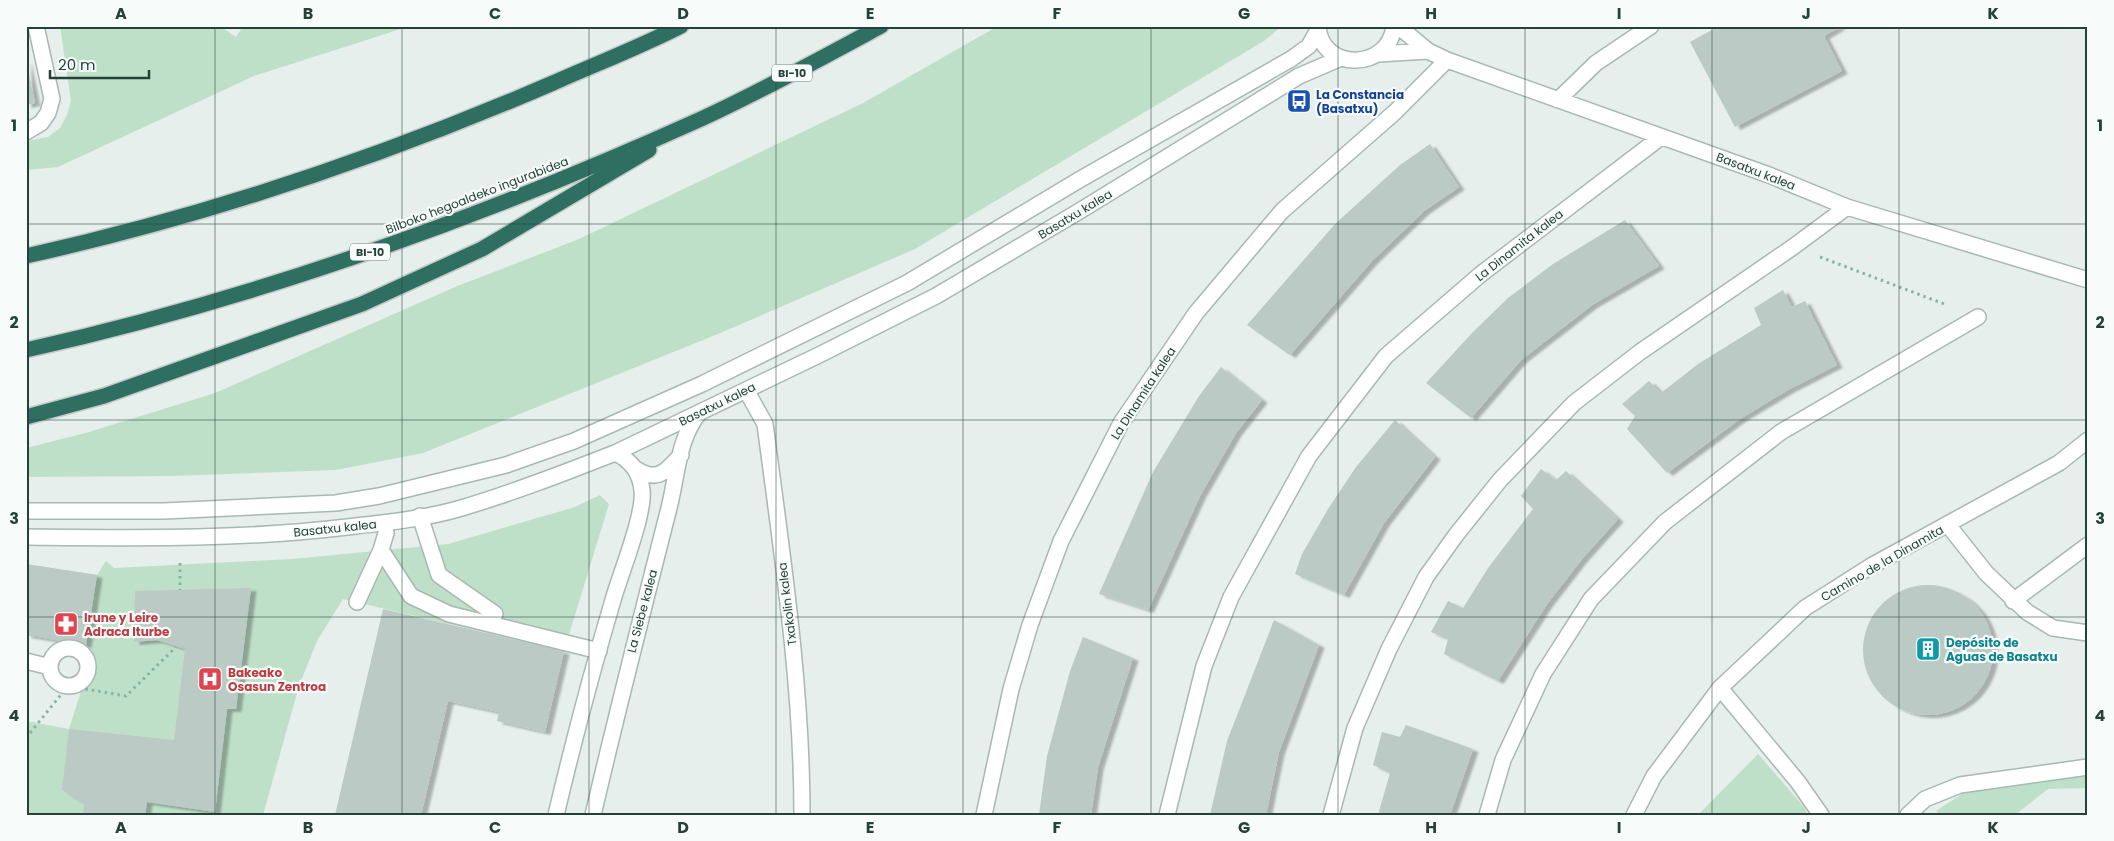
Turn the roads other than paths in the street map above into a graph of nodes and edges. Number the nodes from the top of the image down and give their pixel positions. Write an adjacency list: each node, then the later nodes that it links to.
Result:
1 (36, 26): 13 (street)
2 (682, 26): 16 (highway)
3 (881, 26): 12 (highway, BI-10)
4 (1396, 26): 7 (street, Basatxu kalea); 8 (street)
5 (1651, 26): 11 (street)
6 (1318, 28): 9 (street); 21 (street, Basatxu kalea)
7 (1428, 51): 8 (street, Basatxu kalea); 10 (street, Basatxu kalea)
8 (1378, 54): 9 (street, Basatxu kalea)
9 (1341, 58): 22 (street, Basatxu kalea)
10 (1447, 60): 11 (street, Basatxu kalea); 48 (street, La Dinamita kalea)
11 (1558, 100): 14 (street, Basatxu kalea)
12 (702, 118): 19 (highway, Bilboko hegoaldeko ingurabidea / BI-10); 23 (highway)
13 (26, 132)
14 (1661, 136): 15 (street, Basatxu kalea); 49 (street, La Dinamita kalea)
15 (1847, 207): 17 (street, Basatxu kalea); 50 (street)
16 (26, 256)
17 (2088, 280)
18 (1978, 317): 51 (street)
19 (26, 350)
20 (750, 397): 47 (street, Txakolin kalea)
21 (651, 407): 24 (street); 29 (street, Basatxu kalea)
22 (700, 412): 24 (street, Basatxu kalea); 26 (street, La Siebe kalea)
23 (26, 417)
24 (680, 421): 26 (street); 27 (street, Basatxu kalea)
25 (2088, 440): 31 (street, Camino de la Dinamita)
26 (683, 448): 28 (street); 46 (street, La Siebe kalea)
27 (614, 453): 28 (street); 30 (street, Basatxu kalea)
28 (636, 469): 40 (street)
29 (26, 511)
30 (420, 516): 33 (street, Basatxu kalea); 38 (street)
31 (1948, 525): 36 (street); 43 (street, Camino de la Dinamita)
32 (386, 533): 35 (street)
33 (26, 537)
34 (2088, 545): 36 (street)
35 (381, 550): 37 (street); 40 (street)
36 (2013, 601): 39 (street)
37 (357, 602)
38 (495, 614)
39 (2088, 633)
40 (599, 651): 45 (street)
41 (26, 661): 42 (street)
42 (50, 667): 42 (street)
43 (1720, 688): 52 (street, Camino de la Dinamita); 53 (street)
44 (2088, 767): 54 (street)
45 (556, 815)
46 (593, 815)
47 (802, 815)
48 (984, 815)
49 (1167, 815)
50 (1331, 815)
51 (1487, 815)
52 (1634, 815)
53 (1821, 815)
54 (1908, 815)

